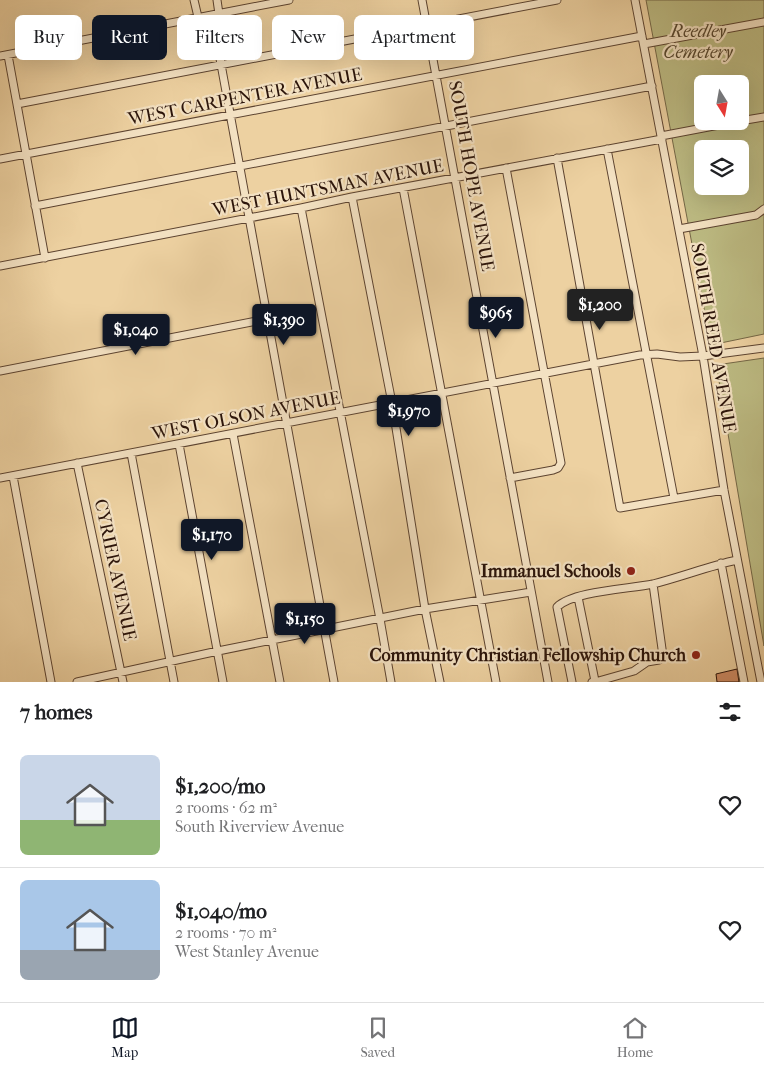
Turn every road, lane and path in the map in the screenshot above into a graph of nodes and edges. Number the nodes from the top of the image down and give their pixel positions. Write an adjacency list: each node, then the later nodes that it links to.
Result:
1 (194, 0): 8 (street)
2 (217, 0): 7 (street)
3 (289, 0): 7 (street)
4 (422, 0): 10 (street, SOUTH HOPE AVENUE)
5 (557, 0): 11 (street)
6 (635, 0): 15 (street, SOUTH REED AVENUE)
7 (216, 14): 9 (street); 18 (street)
8 (197, 15)
9 (212, 15)
10 (425, 15)
11 (474, 16)
12 (177, 22): 16 (street)
13 (764, 22): 15 (street, WEST CARPENTER AVENUE)
14 (354, 39): 18 (street)
15 (643, 40): 19 (street, WEST CARPENTER AVENUE); 20 (street, SOUTH REED AVENUE)
16 (4, 56): 21 (street)
17 (434, 60): 19 (street, SOUTH HOPE AVENUE)
18 (222, 65): 21 (street); 22 (street)
19 (437, 75): 22 (street, WEST CARPENTER AVENUE); 25 (street, SOUTH HOPE AVENUE)
20 (652, 86): 25 (street); 27 (street, SOUTH REED AVENUE)
21 (17, 104): 29 (street)
22 (231, 115): 29 (street, WEST CARPENTER AVENUE); 32 (street)
23 (764, 117): 24 (street, WEST HUNTSMAN AVENUE)
24 (749, 120)
25 (446, 125): 32 (street); 34 (street, SOUTH HOPE AVENUE)
26 (698, 130): 27 (street, WEST HUNTSMAN AVENUE)
27 (661, 138): 28 (street, WEST HUNTSMAN AVENUE); 41 (street, SOUTH REED AVENUE)
28 (606, 149): 30 (street, WEST HUNTSMAN AVENUE); 46 (street)
29 (26, 155): 31 (street, WEST CARPENTER AVENUE); 37 (street)
30 (557, 158): 33 (street, WEST HUNTSMAN AVENUE); 48 (street)
31 (0, 159)
32 (240, 166): 37 (street); 40 (street)
33 (506, 168): 34 (street, WEST HUNTSMAN AVENUE); 50 (street)
34 (455, 178): 35 (street, WEST HUNTSMAN AVENUE); 51 (street, SOUTH HOPE AVENUE)
35 (403, 188): 36 (street, WEST HUNTSMAN AVENUE); 52 (street)
36 (352, 197): 38 (street, WEST HUNTSMAN AVENUE); 53 (street)
37 (35, 206): 42 (street)
38 (301, 208): 40 (street, WEST HUNTSMAN AVENUE); 54 (street)
39 (764, 209): 41 (street)
40 (250, 218): 42 (street, WEST HUNTSMAN AVENUE); 44 (street)
41 (679, 229): 47 (street, SOUTH REED AVENUE)
42 (45, 258): 43 (street, WEST HUNTSMAN AVENUE)
43 (0, 266)
44 (268, 319): 49 (street); 55 (street)
45 (764, 348): 47 (street, WEST OLSON AVENUE)
46 (647, 355): 47 (street, WEST OLSON AVENUE); 48 (street, WEST OLSON AVENUE); 64 (street)
47 (703, 356): 63 (street, SOUTH REED AVENUE)
48 (596, 364): 50 (street, WEST OLSON AVENUE); 64 (street)
49 (0, 371)
50 (545, 374): 51 (street, WEST OLSON AVENUE); 62 (street)
51 (494, 384): 52 (street, WEST OLSON AVENUE); 62 (street, SOUTH HOPE AVENUE)
52 (442, 394): 53 (street, WEST OLSON AVENUE); 70 (street)
53 (392, 403): 54 (street, WEST OLSON AVENUE); 71 (street)
54 (340, 413): 55 (street, WEST OLSON AVENUE); 72 (street)
55 (287, 424): 56 (street, WEST OLSON AVENUE); 73 (street)
56 (233, 434): 57 (street, WEST OLSON AVENUE); 74 (street)
57 (179, 444): 58 (street, WEST OLSON AVENUE); 75 (street)
58 (131, 454): 59 (street, WEST OLSON AVENUE); 76 (street)
59 (77, 463): 60 (street, WEST OLSON AVENUE); 77 (street, CYRIER AVENUE)
60 (13, 476): 61 (street, WEST OLSON AVENUE); 78 (street)
61 (0, 478)
62 (510, 478): 68 (street, SOUTH HOPE AVENUE)
63 (724, 490): 64 (street); 65 (street, SOUTH REED AVENUE)
64 (674, 498)
65 (737, 560): 66 (street); 92 (street, SOUTH REED AVENUE)
66 (721, 563): 67 (street); 91 (street)
67 (653, 584): 69 (street); 90 (street)
68 (530, 592): 70 (street); 88 (street, SOUTH HOPE AVENUE)
69 (578, 597): 89 (street); 90 (street)
70 (481, 600): 71 (street); 87 (street)
71 (425, 609): 72 (street); 86 (street)
72 (380, 618): 73 (street); 85 (street)
73 (324, 630): 74 (street); 84 (street)
74 (273, 640): 75 (street); 83 (street)
75 (218, 651): 76 (street); 82 (street)
76 (170, 661): 77 (street); 81 (street)
77 (122, 673): 79 (street); 80 (street, CYRIER AVENUE)
78 (51, 682)
79 (77, 682)
80 (123, 682)
81 (174, 682)
82 (223, 682)
83 (280, 682)
84 (334, 682)
85 (391, 682)
86 (440, 682)
87 (496, 682)
88 (548, 682)
89 (572, 682)
90 (594, 682)
91 (744, 682)
92 (761, 682)

